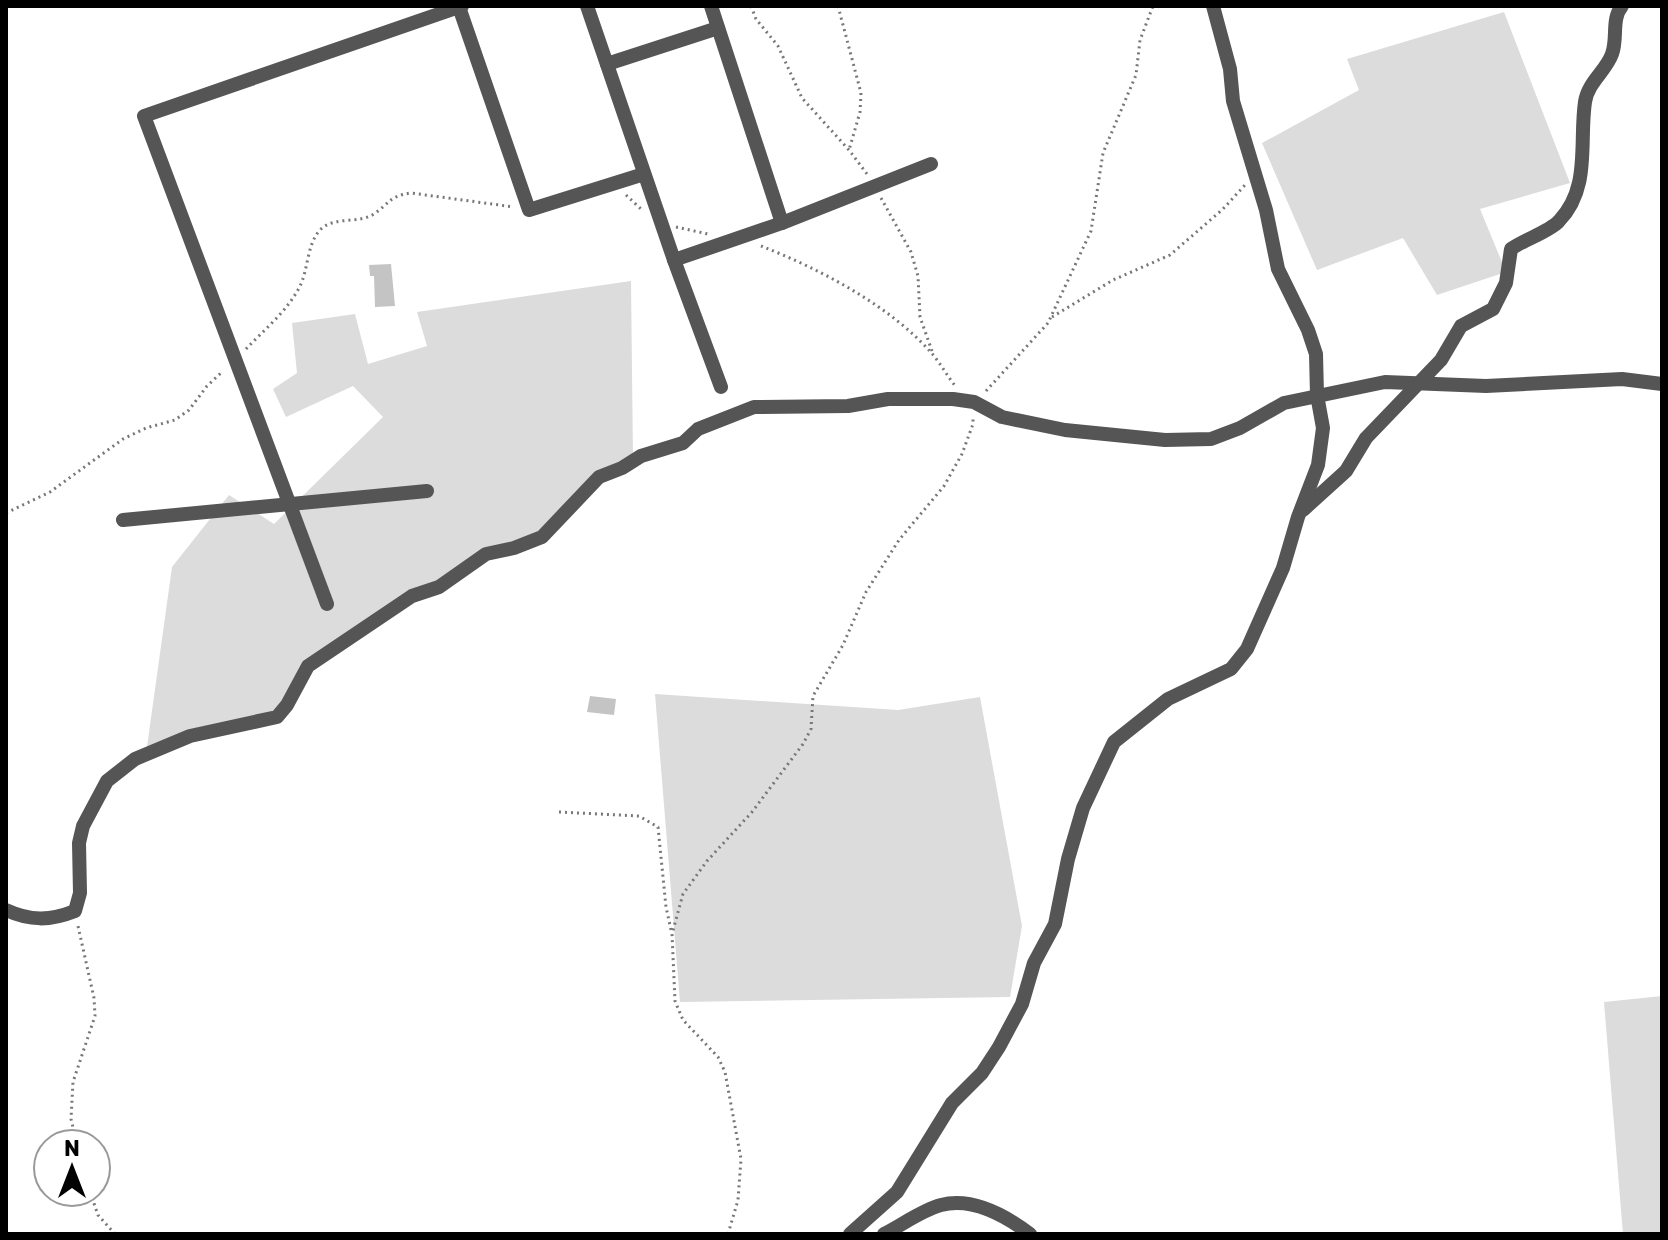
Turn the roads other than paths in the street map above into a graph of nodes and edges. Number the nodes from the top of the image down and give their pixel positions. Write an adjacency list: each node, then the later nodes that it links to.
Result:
1 (587, 6): 7 (street)
2 (711, 6): 6 (street)
3 (1213, 6): 15 (street)
4 (1622, 6): 12 (street)
5 (460, 7): 9 (street); 17 (street)
6 (718, 28): 7 (street); 10 (street)
7 (607, 64): 9 (street)
8 (931, 164): 10 (street)
9 (644, 174): 11 (street)
10 (782, 223): 11 (street)
11 (674, 260): 14 (street)
12 (1419, 382): 13 (street); 15 (street); 18 (street)
13 (1662, 384)
14 (721, 387)
15 (1317, 395): 18 (street); 21 (street)
16 (427, 491): 17 (street)
17 (290, 504): 19 (street); 20 (street)
18 (1300, 512): 22 (street)
19 (123, 520)
20 (327, 604)
21 (6, 910)
22 (850, 1234)
23 (884, 1234): 24 (street)
24 (1030, 1234)

